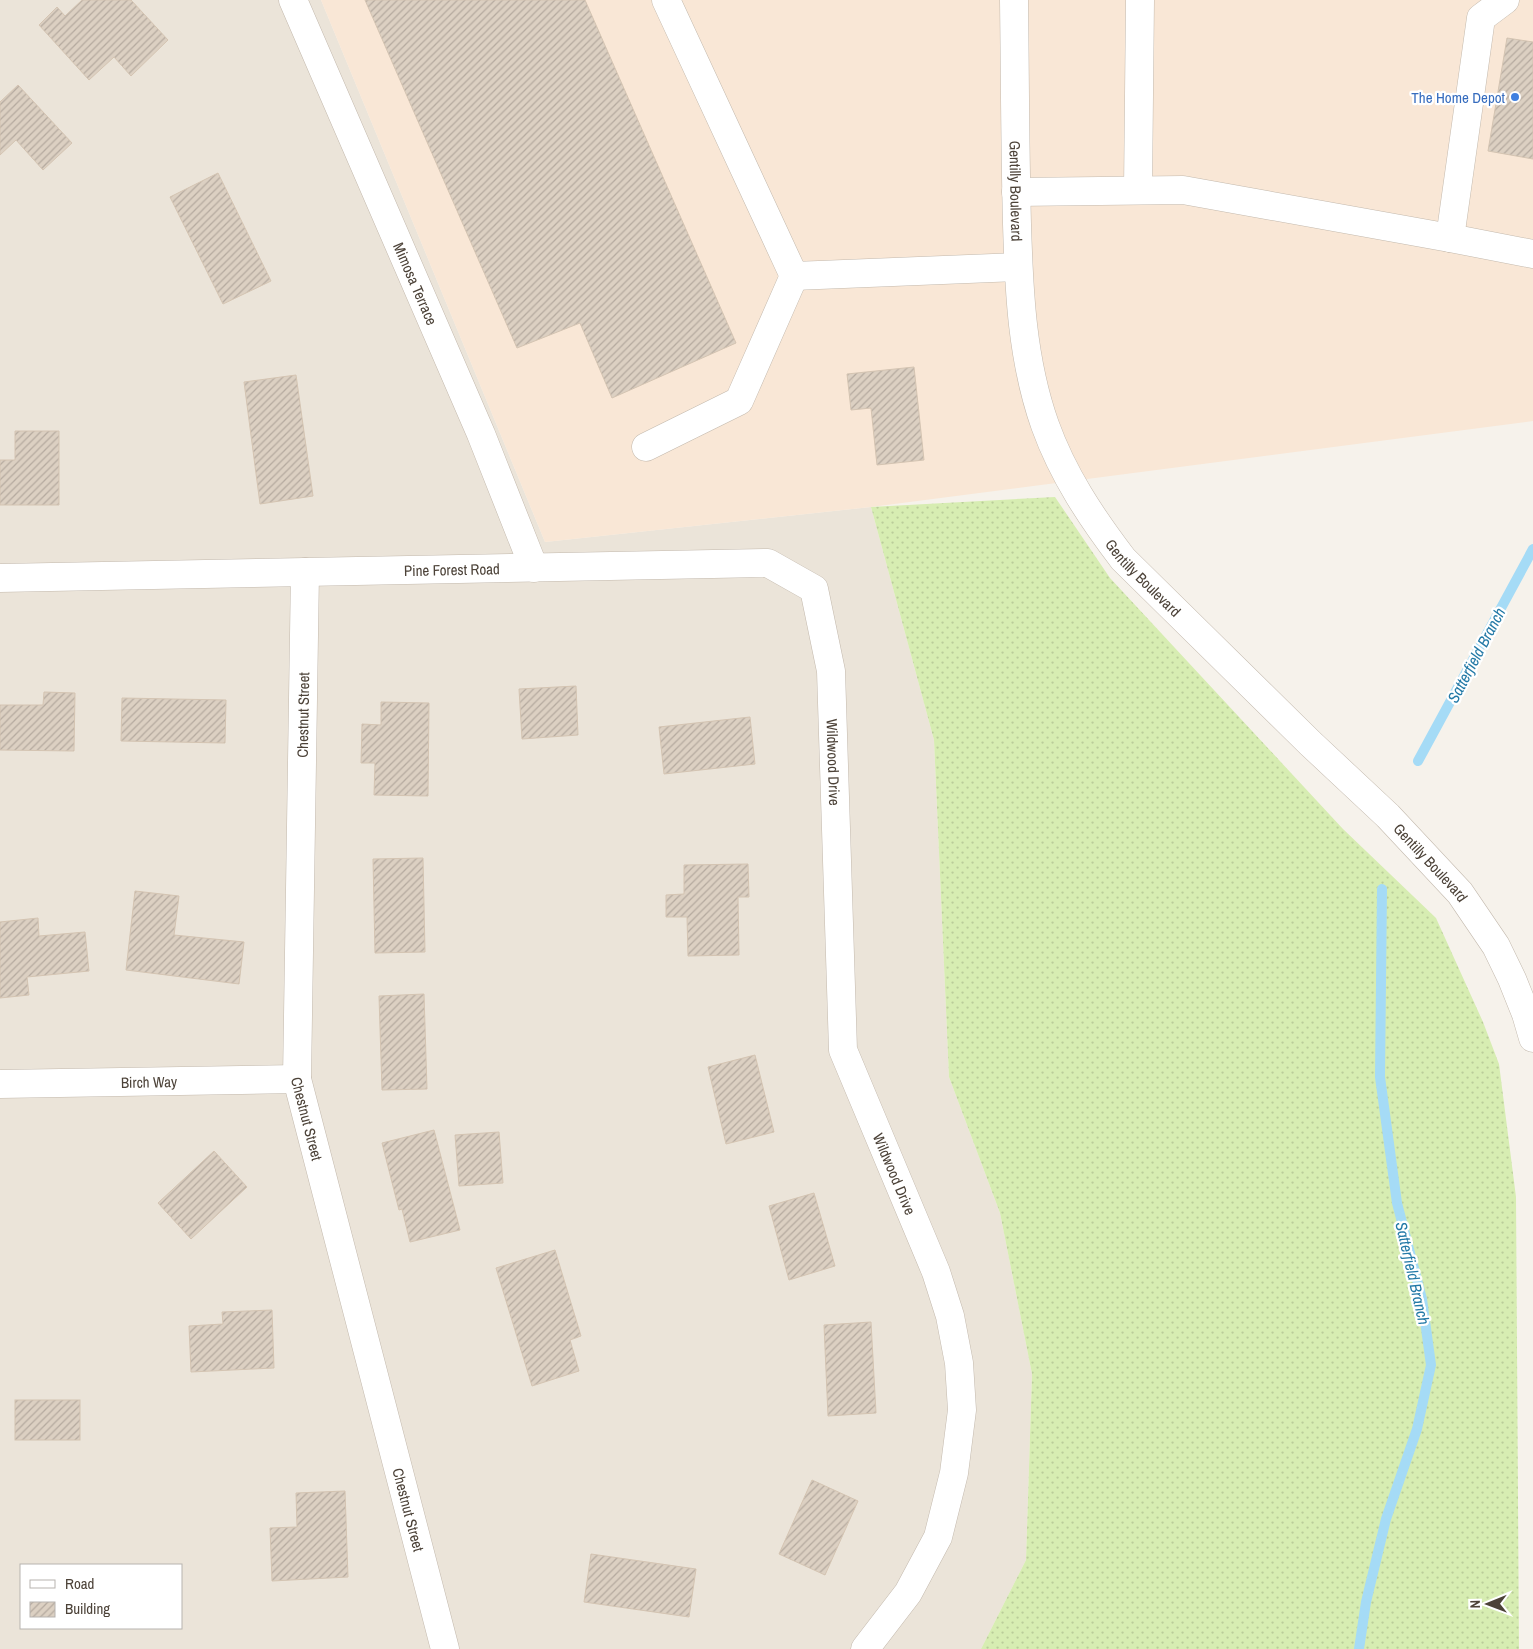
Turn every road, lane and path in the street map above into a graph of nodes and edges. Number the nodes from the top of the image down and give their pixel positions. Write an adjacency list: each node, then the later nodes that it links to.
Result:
1 (293, 0): 13 (street, Mimosa Terrace)
2 (666, 0): 11 (street)
3 (1014, 0): 7 (street, Gentilly Boulevard)
4 (1140, 0): 6 (street)
5 (1504, 0): 8 (street)
6 (1138, 190): 7 (street); 8 (street)
7 (1016, 192): 10 (street, Gentilly Boulevard)
8 (1450, 238): 9 (street)
9 (1533, 254)
10 (1018, 267): 11 (street); 17 (street, Gentilly Boulevard)
11 (794, 276): 12 (street)
12 (646, 447)
13 (534, 568): 14 (street, Pine Forest Road); 16 (street, Pine Forest Road)
14 (305, 572): 15 (street, Pine Forest Road); 18 (street, Chestnut Street)
15 (0, 578)
16 (831, 671): 21 (street, Wildwood Drive)
17 (1533, 1038)
18 (296, 1079): 19 (street, Birch Way); 20 (street, Chestnut Street)
19 (0, 1084)
20 (445, 1649)
21 (865, 1649)

